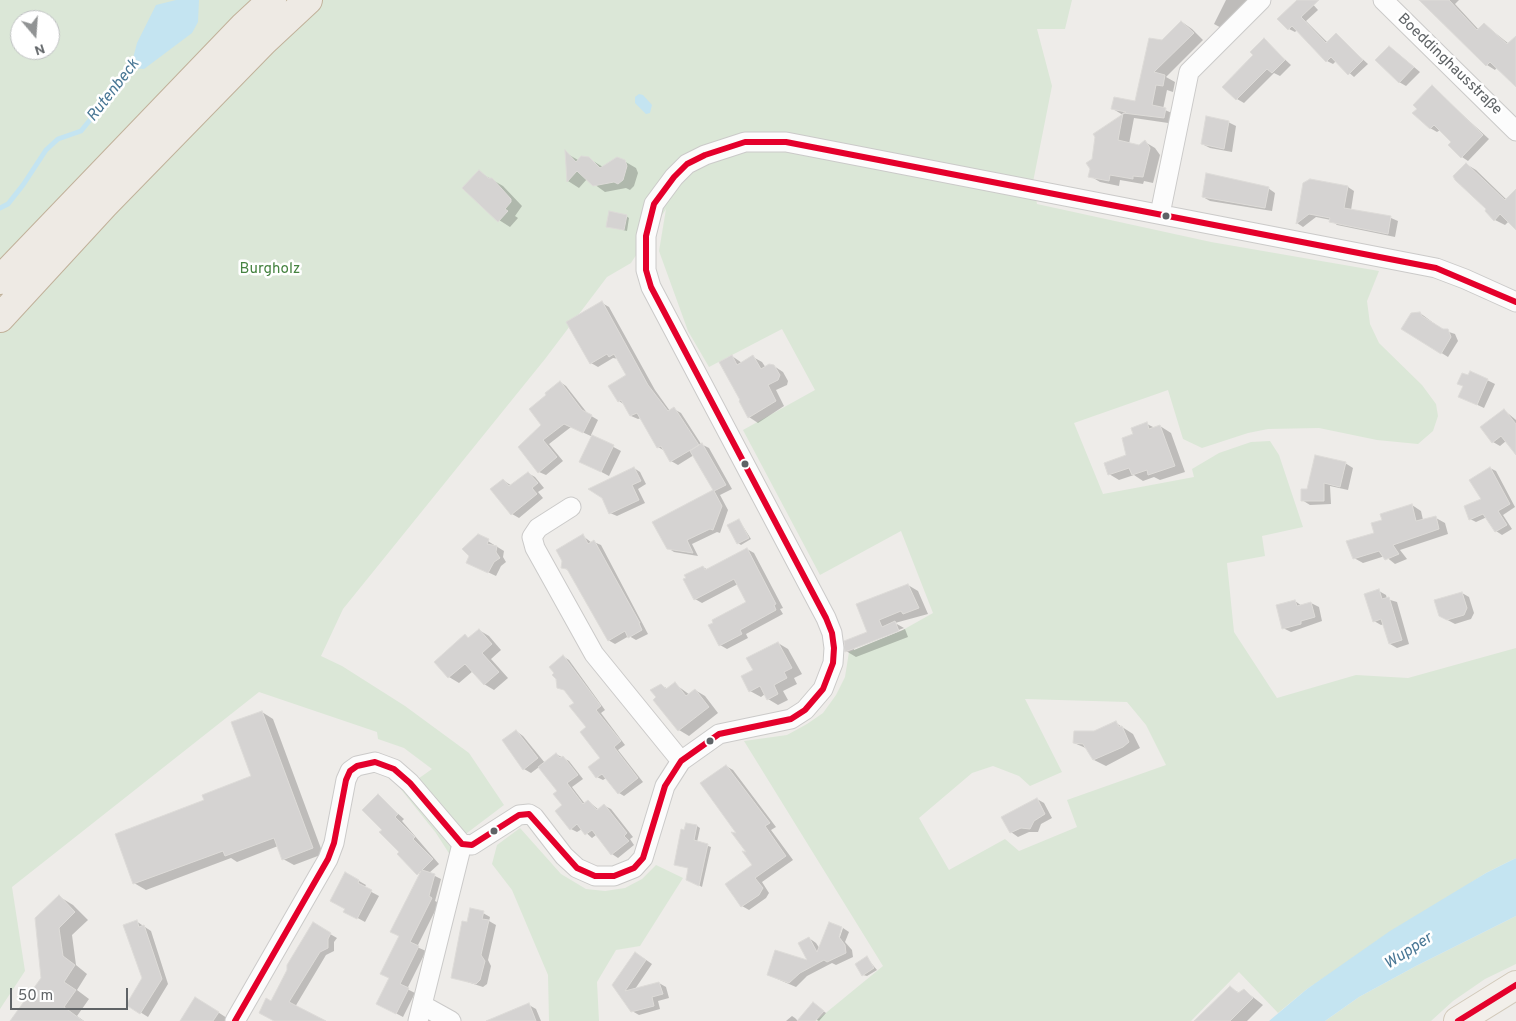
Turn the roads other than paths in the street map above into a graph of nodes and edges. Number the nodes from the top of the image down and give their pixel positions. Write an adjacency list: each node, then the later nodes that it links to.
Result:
1 (272, 0): 7 (highway)
2 (308, 0): 9 (highway)
3 (1261, 0): 6 (street)
4 (1383, 0): 5 (street, Boeddinghausstraße)
5 (1516, 131)
6 (1160, 214): 8 (street); 11 (street)
7 (0, 280)
8 (1516, 302)
9 (0, 318)
10 (571, 507): 11 (street)
11 (682, 762): 12 (street)
12 (462, 844): 14 (street); 15 (street)
13 (1516, 985): 17 (main road)
14 (421, 1013): 16 (street)
15 (235, 1021)
16 (451, 1021)
17 (1458, 1021)

